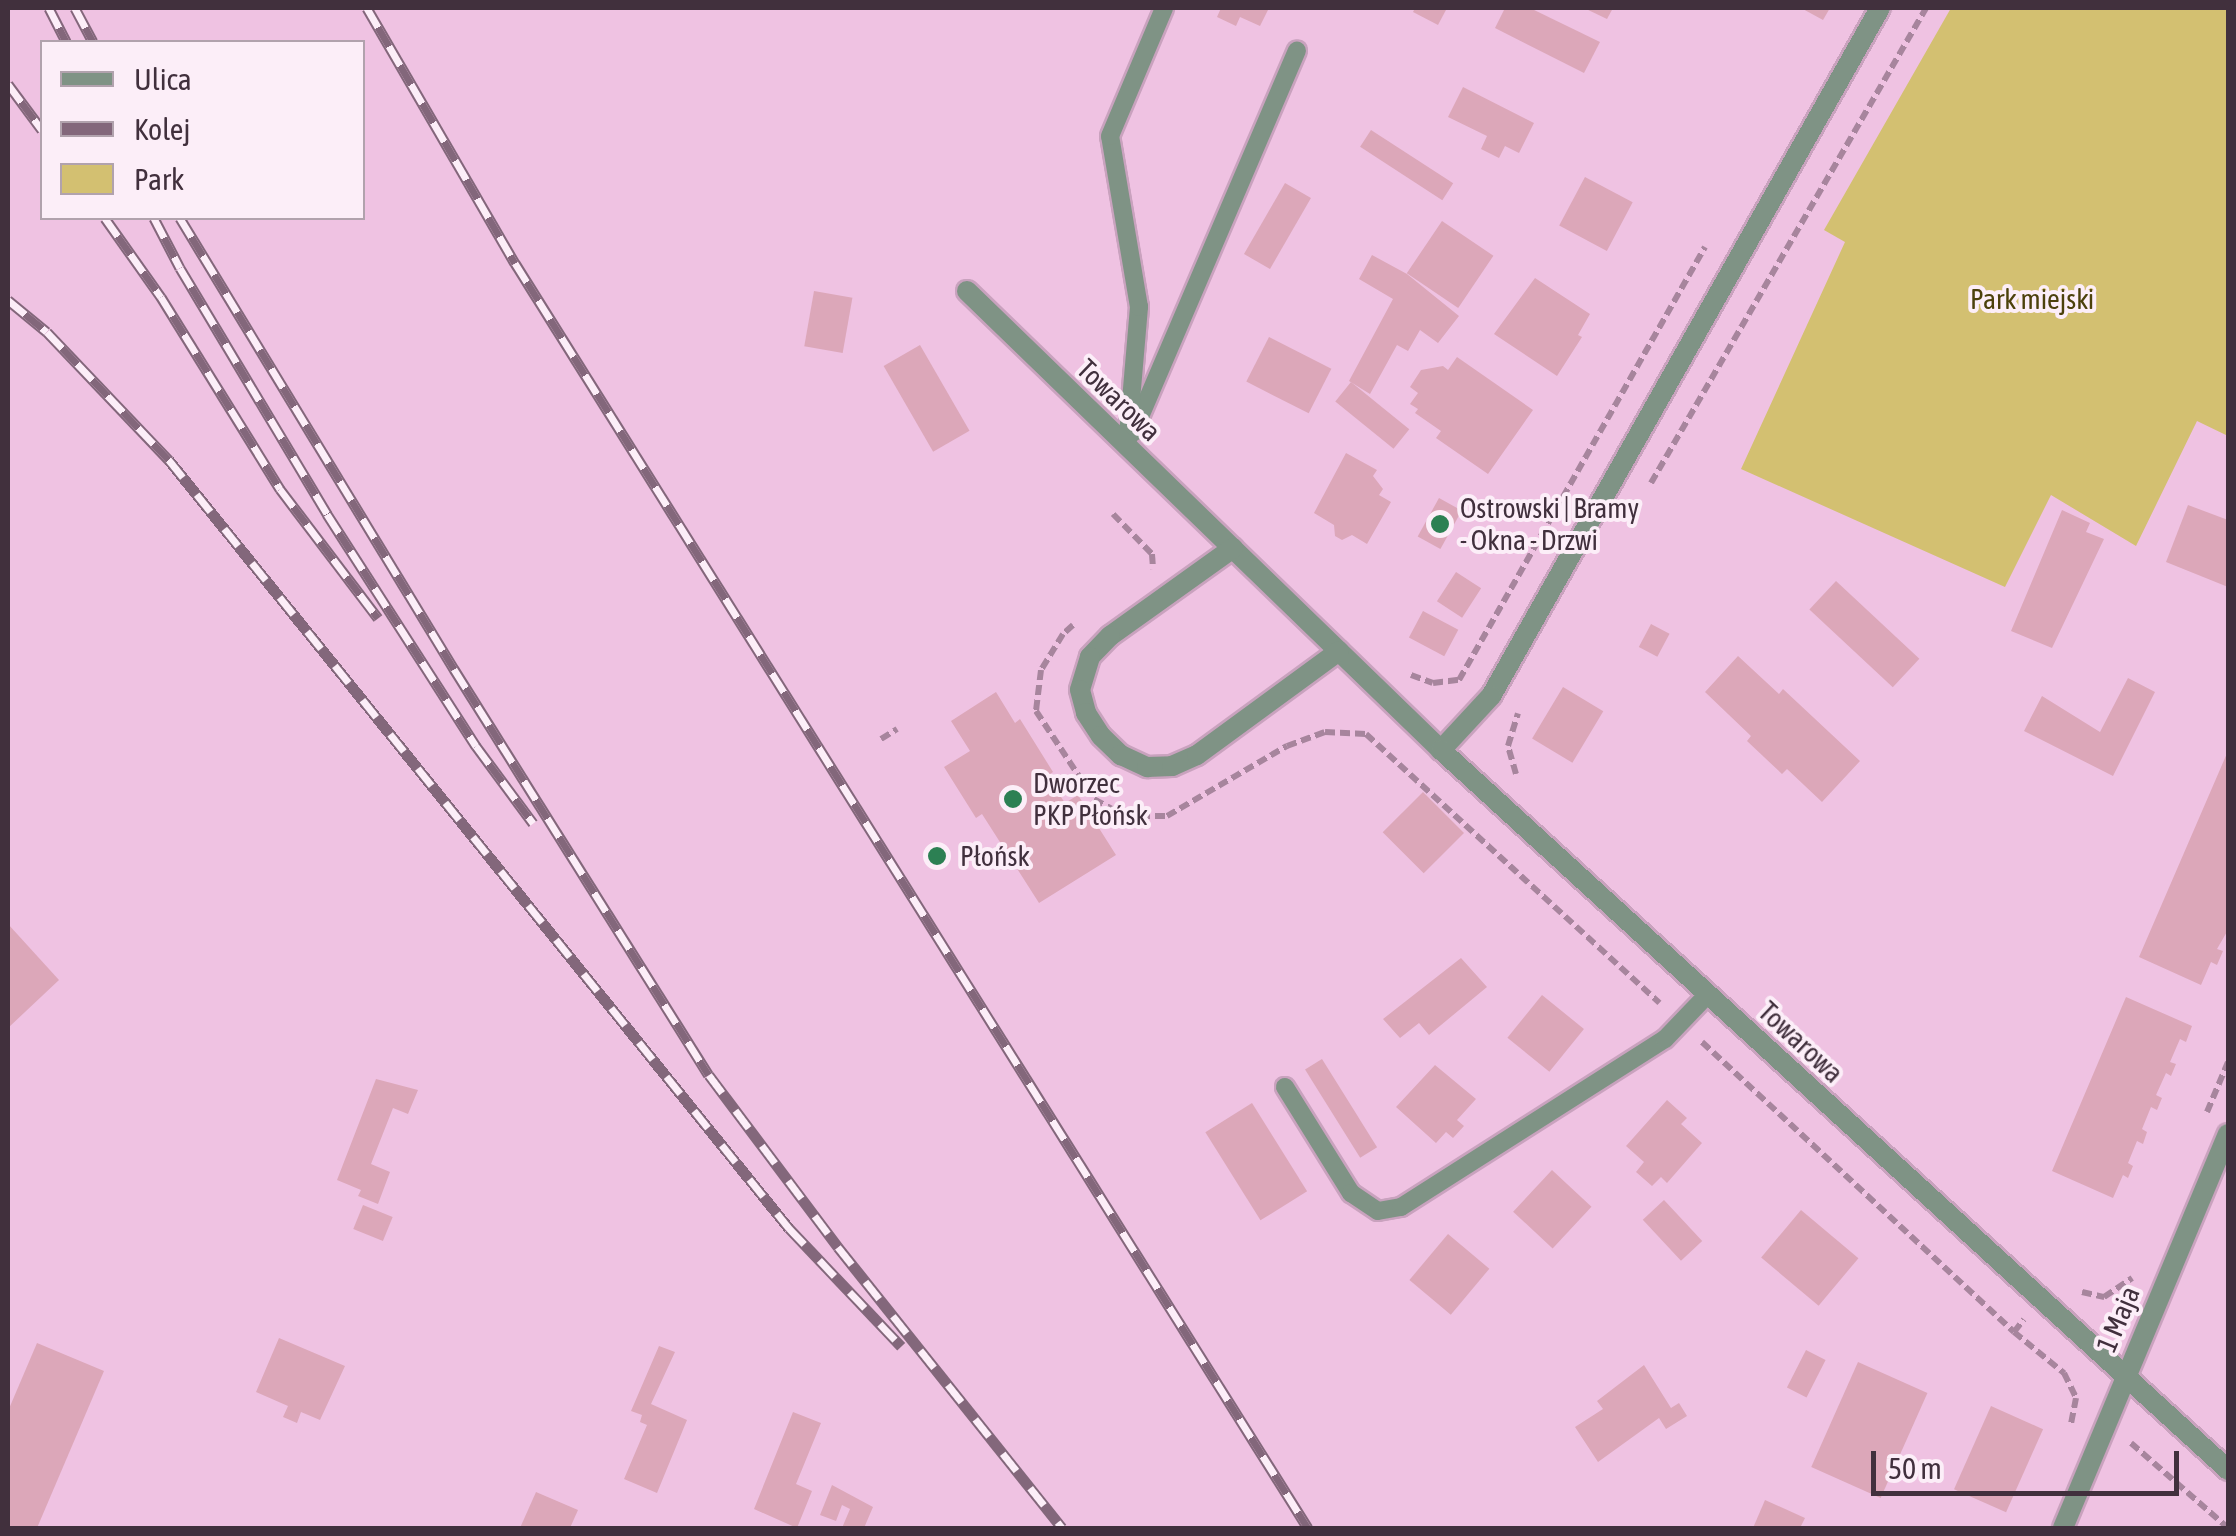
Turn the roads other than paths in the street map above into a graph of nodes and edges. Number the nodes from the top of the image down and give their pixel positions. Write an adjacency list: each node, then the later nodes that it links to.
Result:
1 (1164, 8): 5 (lane)
2 (1880, 8): 8 (street)
3 (1297, 50): 5 (lane)
4 (967, 291): 5 (street, Towarowa)
5 (1128, 447): 6 (street, Towarowa)
6 (1232, 548): 7 (street, Towarowa); 7 (street)
7 (1338, 651): 8 (street, Towarowa)
8 (1441, 750): 9 (street, Towarowa)
9 (1708, 994): 10 (lane); 12 (street, Towarowa)
10 (1285, 1087)
11 (2228, 1134): 12 (street, 1 Maja)
12 (2124, 1375): 13 (street, Towarowa); 14 (street, 1 Maja)
13 (2228, 1470)
14 (2063, 1528)

